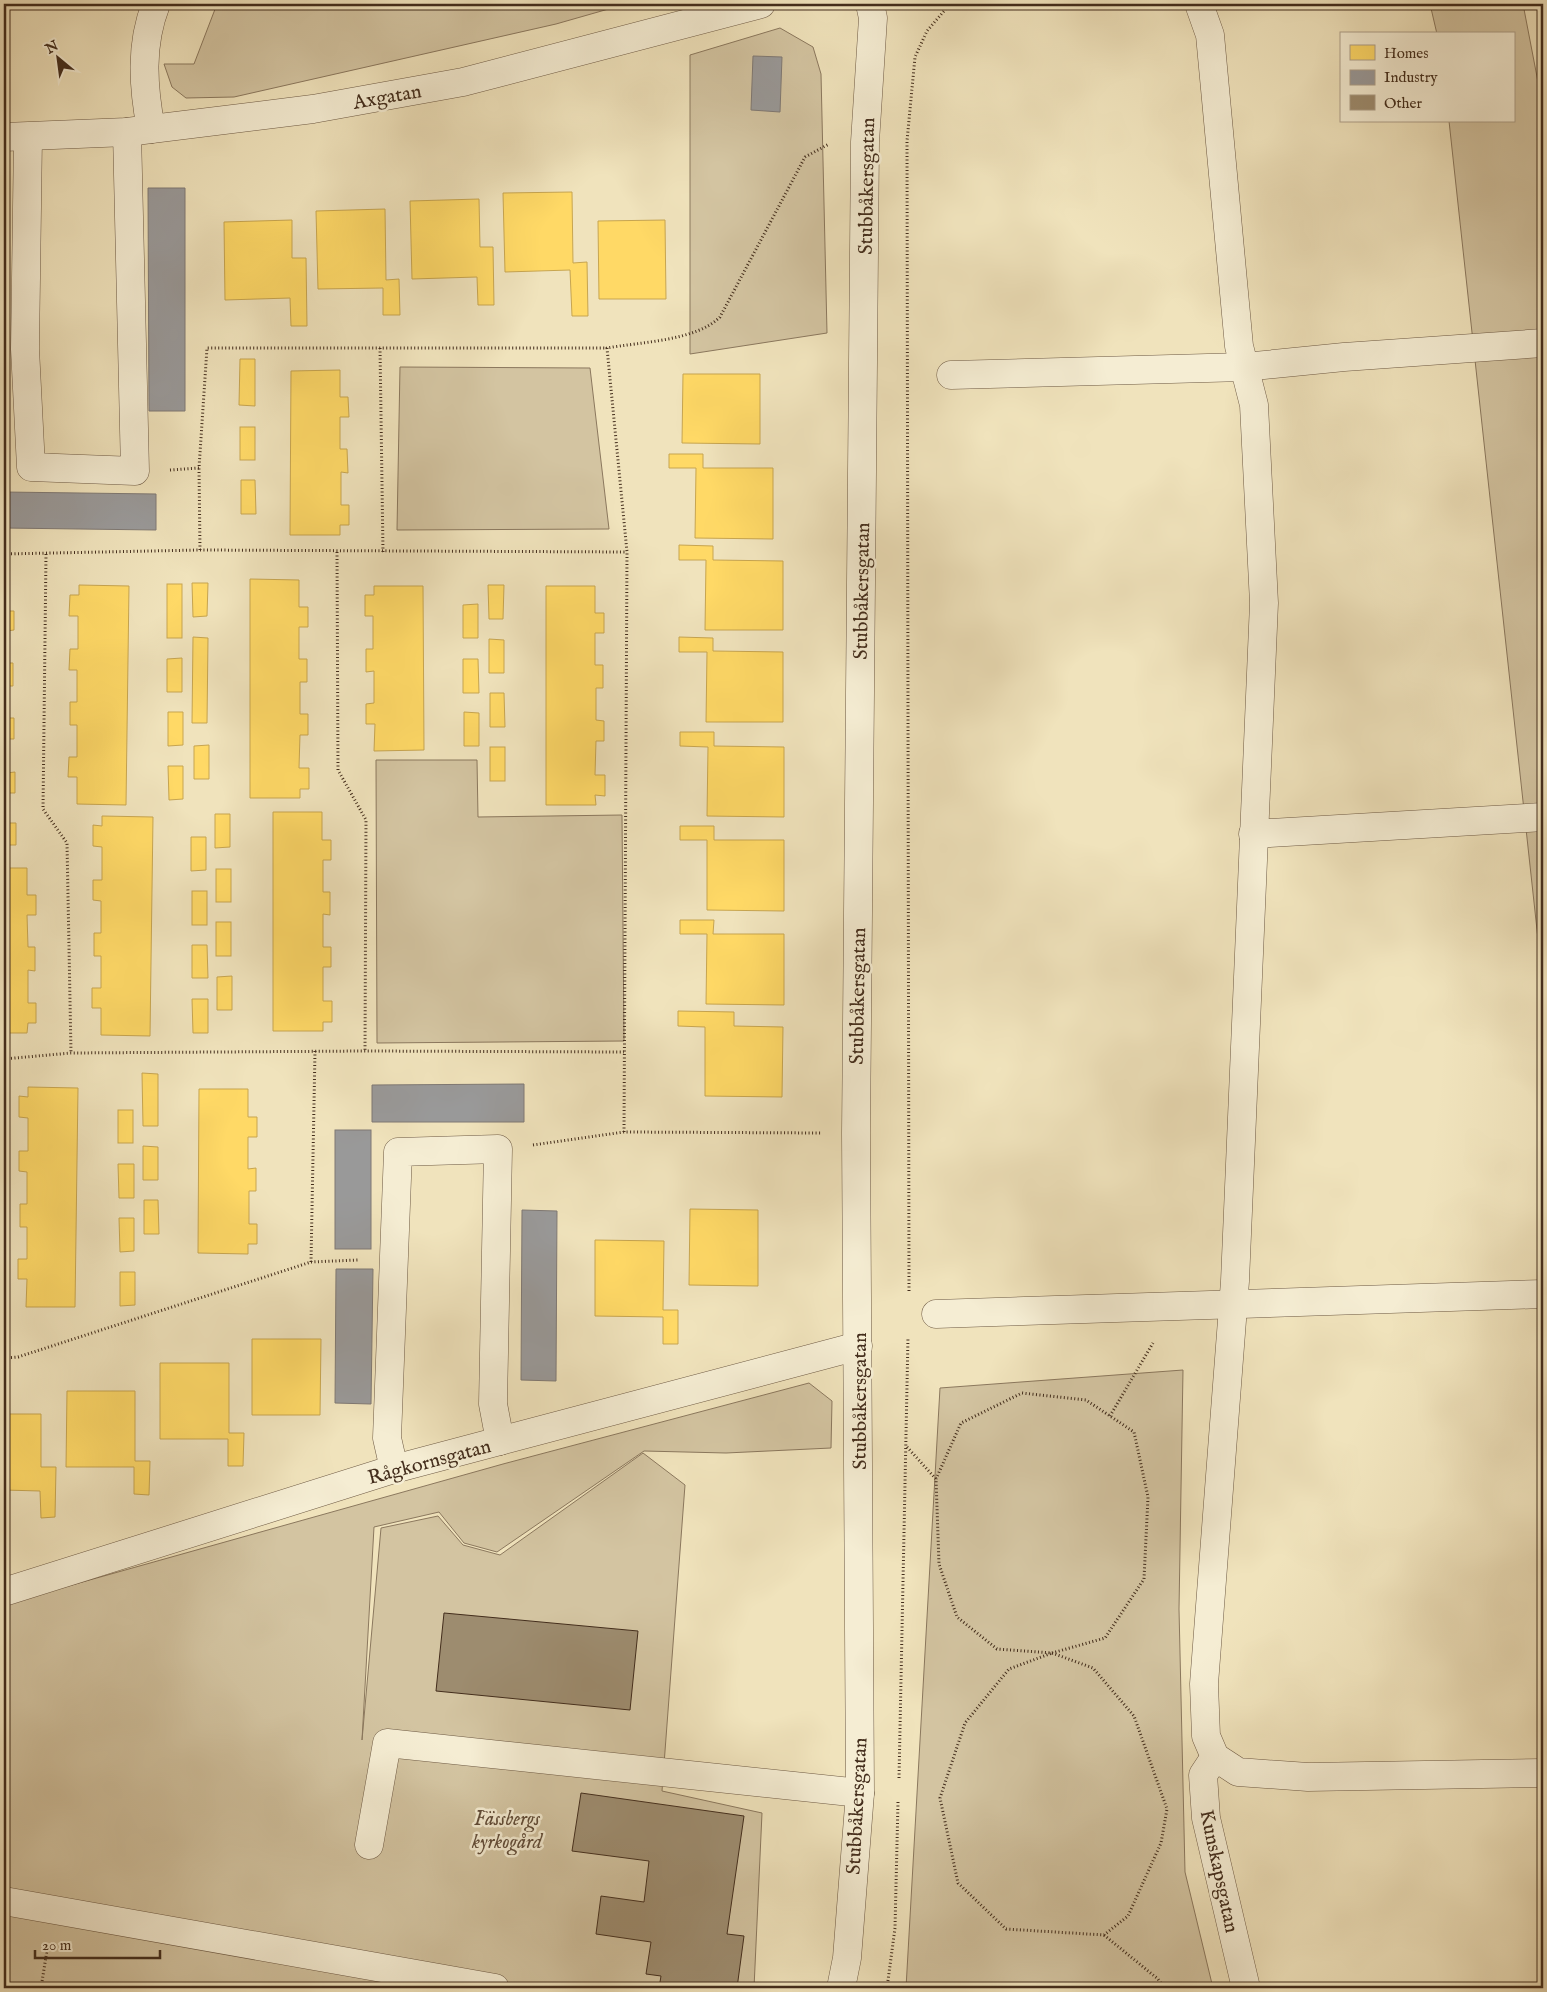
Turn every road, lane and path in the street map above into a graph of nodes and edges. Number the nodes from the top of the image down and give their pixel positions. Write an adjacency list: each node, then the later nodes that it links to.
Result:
1 (156, 4): 6 (street)
2 (761, 4): 6 (street, Axgatan)
3 (870, 4): 9 (street, Stubbåkersgatan)
4 (950, 4): 8 (path)
5 (1199, 4): 13 (street)
6 (139, 130): 7 (street, Axgatan); 7 (street)
7 (16, 137)
8 (907, 141): 9 (path); 34 (path)
9 (865, 142): 12 (path); 29 (street, Stubbåkersgatan)
10 (1543, 343): 13 (street)
11 (380, 348): 12 (path); 15 (path); 17 (path)
12 (606, 348): 18 (path)
13 (1244, 367): 14 (street); 22 (street)
14 (951, 375)
15 (200, 550): 16 (path); 20 (path)
16 (337, 552): 17 (path); 23 (path)
17 (384, 552): 18 (path)
18 (628, 552): 25 (path)
19 (4, 554): 20 (path)
20 (46, 554): 26 (path)
21 (1543, 817): 22 (street)
22 (1253, 834): 35 (street)
23 (365, 1050): 24 (path); 25 (path)
24 (315, 1051): 26 (path); 32 (path)
25 (624, 1052): 28 (path)
26 (71, 1054): 27 (path)
27 (4, 1059)
28 (624, 1132): 29 (path); 30 (path)
29 (856, 1133): 39 (street, Stubbåkersgatan)
30 (498, 1149): 31 (street); 42 (street)
31 (394, 1258): 32 (path); 44 (street)
32 (311, 1262): 40 (path)
33 (1543, 1294): 35 (street)
34 (909, 1297)
35 (1233, 1303): 36 (street); 48 (street)
36 (1175, 1305): 37 (street); 41 (path)
37 (936, 1314)
38 (908, 1335): 43 (path)
39 (858, 1346): 42 (street, Rågkornsgatan); 51 (street, Stubbåkersgatan)
40 (4, 1358)
41 (1110, 1416): 45 (path); 47 (path)
42 (500, 1441): 44 (street, Rågkornsgatan)
43 (907, 1447): 45 (path); 50 (path)
44 (394, 1469): 46 (street, Rågkornsgatan)
45 (936, 1479): 47 (path)
46 (4, 1592)
47 (1052, 1653): 56 (path); 56 (path)
48 (1215, 1757): 49 (street); 62 (street, Kunskapsgatan)
49 (1543, 1773)
50 (898, 1781)
51 (860, 1793): 53 (street); 59 (street, Stubbåkersgatan)
52 (898, 1801): 60 (path)
53 (369, 1845)
54 (4, 1901): 55 (street)
55 (54, 1911): 57 (path); 58 (street)
56 (1104, 1935): 61 (path)
57 (41, 1988)
58 (494, 1988)
59 (841, 1988)
60 (887, 1988)
61 (1164, 1988)
62 (1246, 1988)

